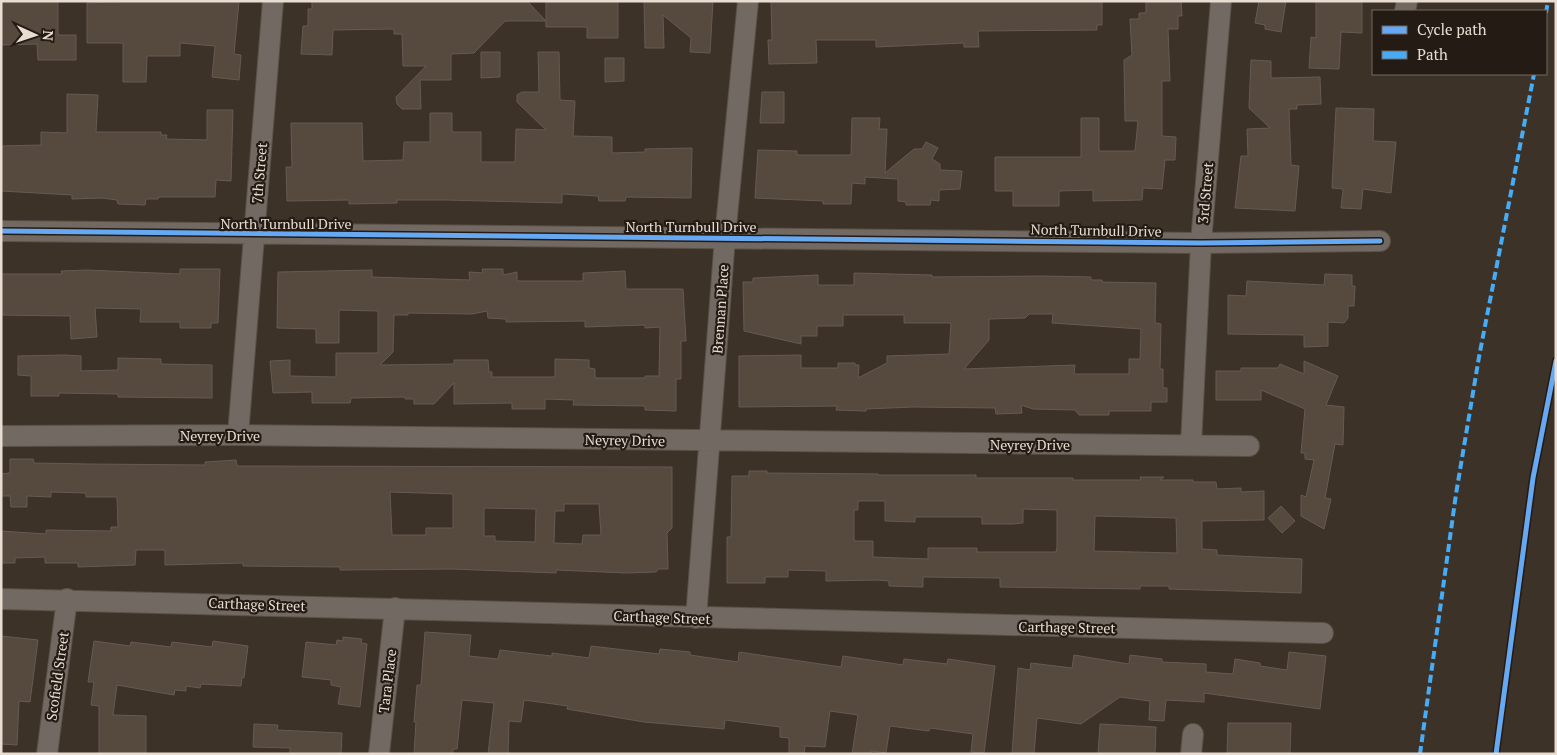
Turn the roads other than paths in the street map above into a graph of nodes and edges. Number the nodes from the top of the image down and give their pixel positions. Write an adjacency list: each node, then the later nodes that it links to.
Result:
1 (273, 1): 5 (street, 7th Street)
2 (748, 1): 6 (street, Brennan Place)
3 (1221, 1): 8 (street, 3rd Street)
4 (1, 231): 5 (street, North Turnbull Drive)
5 (253, 234): 6 (street, North Turnbull Drive); 9 (street, 7th Street)
6 (725, 237): 8 (street, North Turnbull Drive); 11 (street, Brennan Place)
7 (1380, 241): 8 (street, North Turnbull Drive)
8 (1200, 242): 12 (street, 3rd Street)
9 (238, 435): 10 (street, Neyrey Drive); 11 (street, Neyrey Drive)
10 (1, 436)
11 (710, 442): 12 (street, Neyrey Drive); 17 (street, Brennan Place)
12 (1190, 445): 13 (street, Neyrey Drive)
13 (1249, 446)
14 (1, 599): 15 (street, Carthage Street)
15 (68, 599): 16 (street, Carthage Street); 20 (street, Scofield Street)
16 (395, 608): 17 (street, Carthage Street); 21 (street, Tara Place)
17 (696, 618): 18 (street, Carthage Street)
18 (1323, 633)
19 (1193, 734): 22 (street)
20 (47, 754)
21 (379, 754)
22 (1191, 754)

